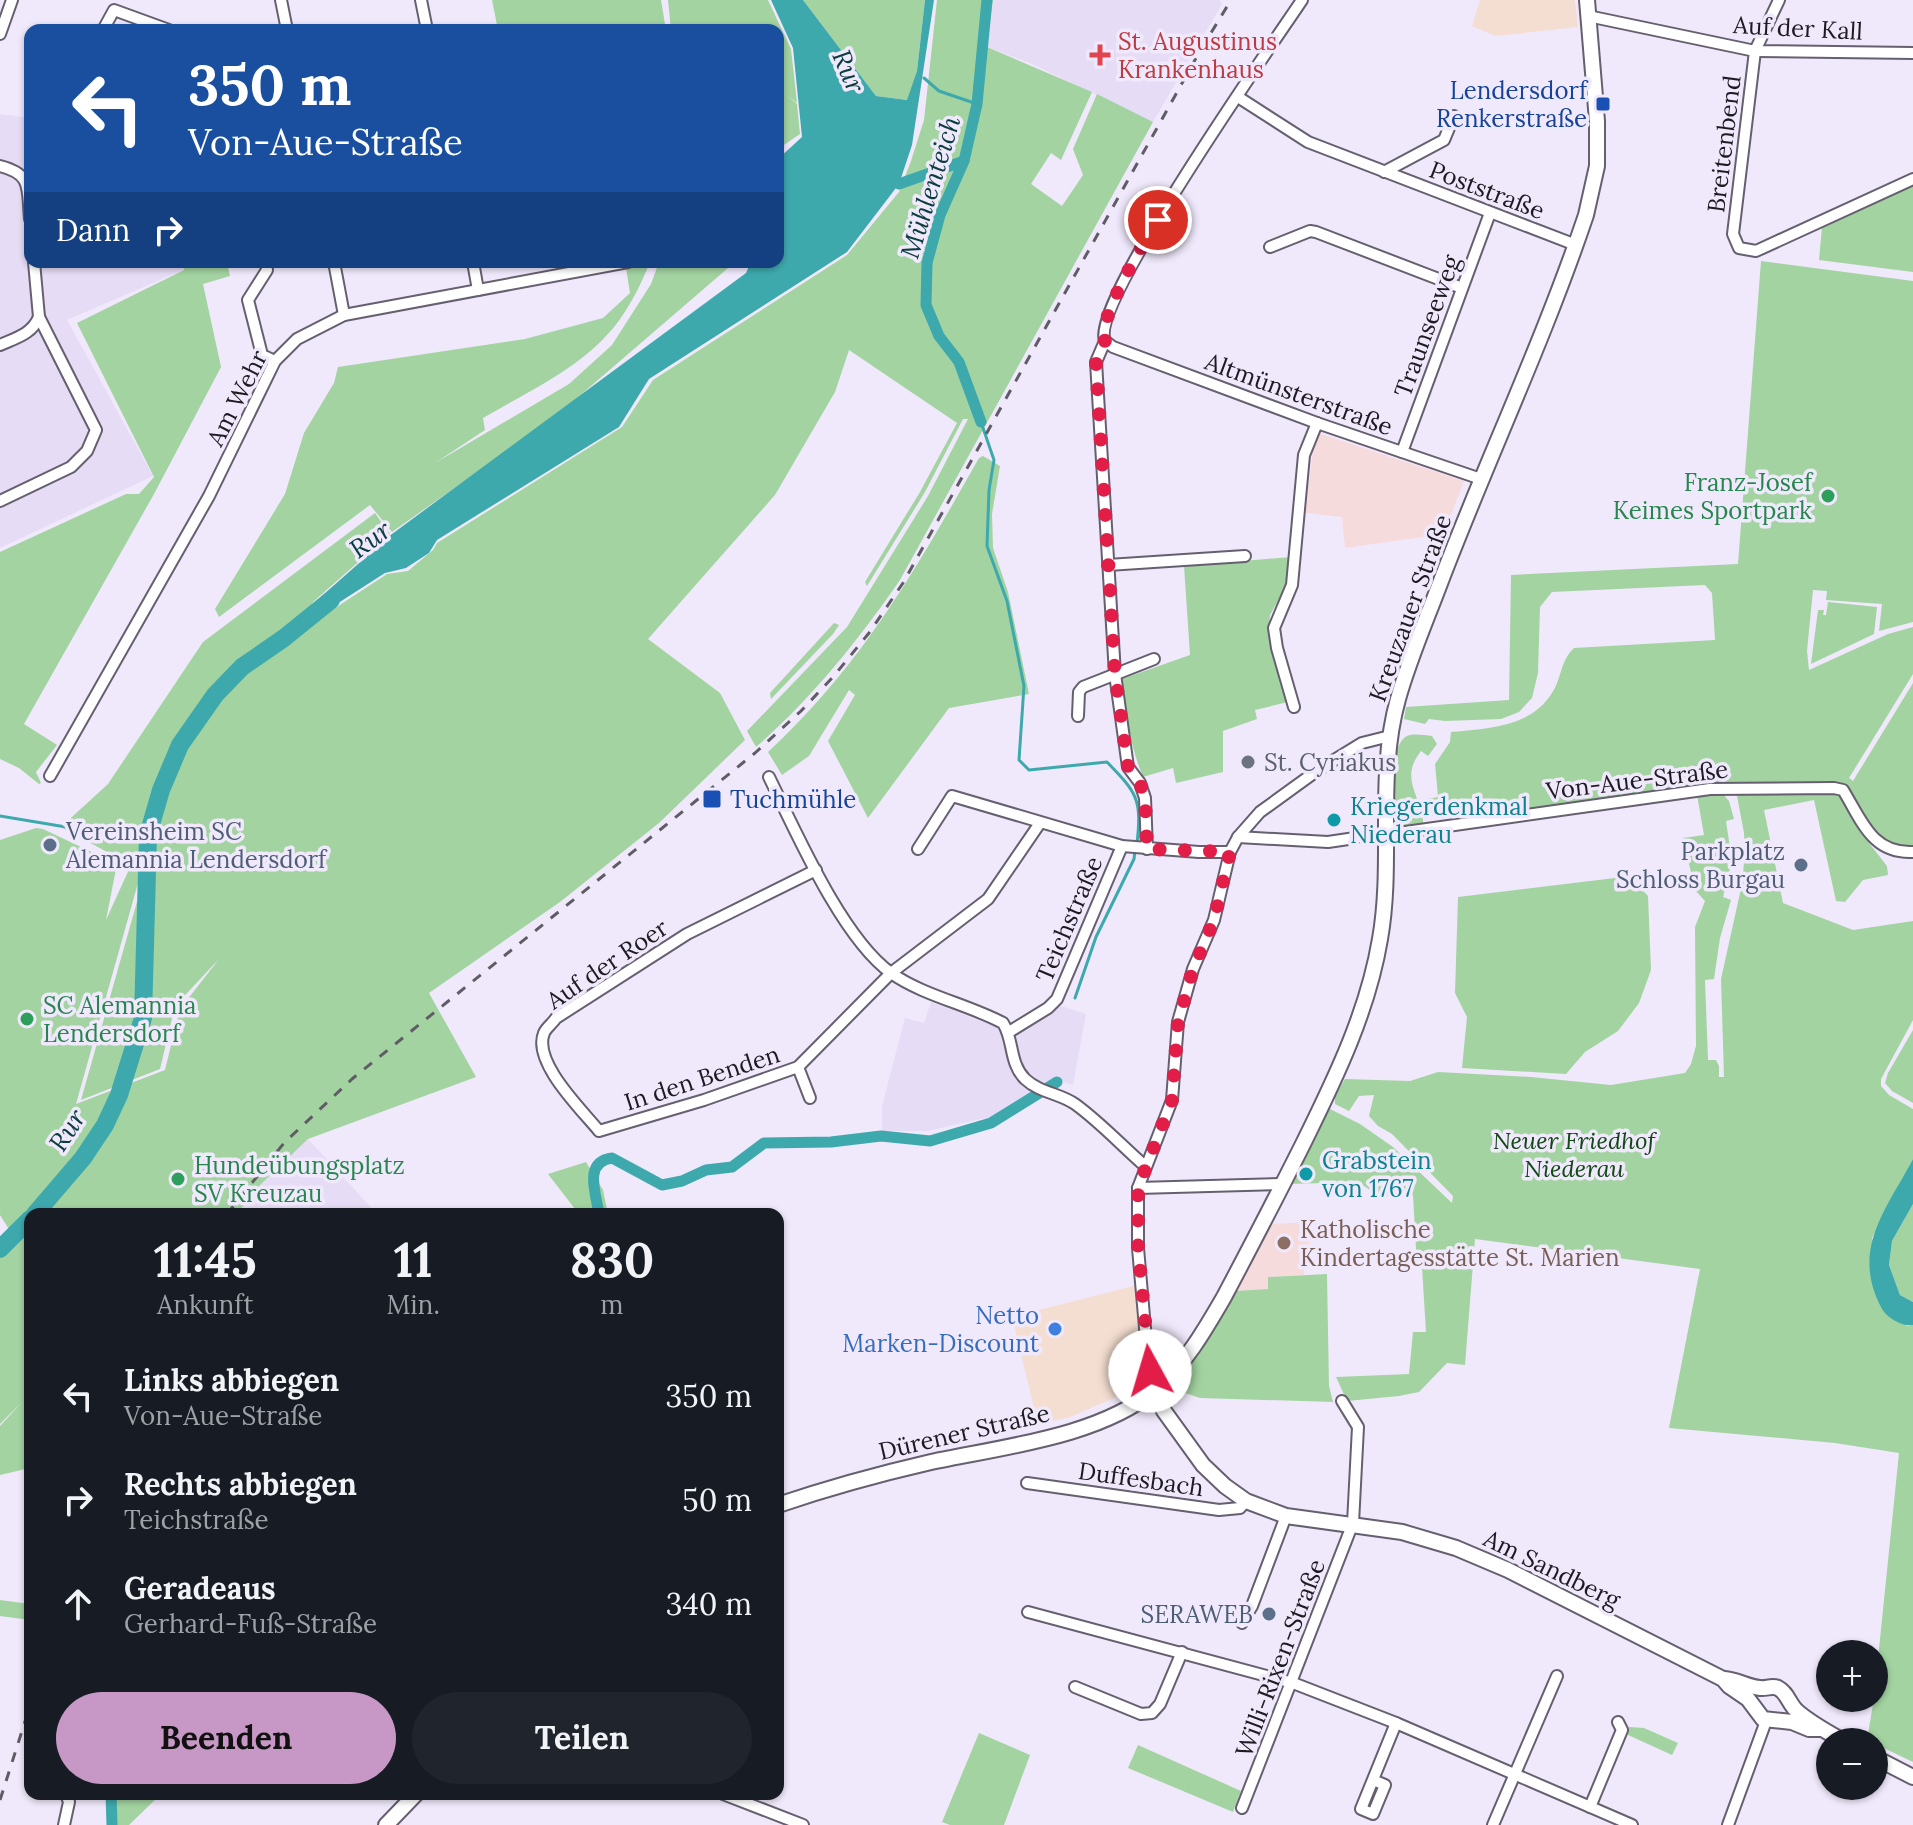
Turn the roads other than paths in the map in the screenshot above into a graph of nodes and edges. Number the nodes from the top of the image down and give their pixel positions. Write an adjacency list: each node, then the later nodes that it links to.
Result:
1 (12, 0): 12 (street)
2 (281, 0): 10 (street)
3 (421, 0): 11 (street)
4 (1302, 0): 15 (street, Teichstraße)
5 (1587, 0): 7 (main road, Kreuzauer Straße)
6 (1779, 0): 13 (street, Breitenbend)
7 (1588, 16): 13 (street, Auf der Kall); 22 (main road, Kreuzauer Straße)
8 (106, 24): 9 (street)
9 (152, 24)
10 (286, 24)
11 (426, 24)
12 (0, 34)
13 (1755, 51): 14 (street, Auf der Kall); 20 (street, Breitenbend)
14 (1913, 53)
15 (1238, 97): 18 (street, Poststraße); 33 (street, Teichstraße)
16 (1454, 116): 18 (street, Poststraße)
17 (0, 166): 19 (street)
18 (1384, 172): 21 (street, Poststraße)
19 (24, 178)
20 (1913, 179)
21 (1490, 213): 22 (street, Poststraße); 29 (street, Traunseeweg)
22 (1576, 245): 38 (main road, Kreuzauer Straße)
23 (1270, 247): 29 (street)
24 (35, 268): 32 (street)
25 (267, 268): 35 (street)
26 (335, 268): 31 (street)
27 (474, 268): 30 (street)
28 (596, 268): 30 (street, Am Wehr)
29 (1462, 288): 37 (street, Traunseeweg)
30 (478, 290): 31 (street, Am Wehr)
31 (344, 315): 35 (street, Am Wehr)
32 (39, 317): 34 (street); 39 (street)
33 (1105, 341): 36 (street, Altmünsterstraße); 41 (street, Teichstraße)
34 (0, 345)
35 (275, 361): 47 (street, Am Wehr)
36 (1317, 423): 37 (street, Altmünsterstraße); 44 (street)
37 (1402, 452): 38 (street, Altmünsterstraße)
38 (1481, 479): 46 (main road, Kreuzauer Straße)
39 (0, 501)
40 (1245, 556): 41 (street)
41 (1108, 565): 43 (street, Teichstraße)
42 (1154, 659): 43 (street)
43 (1115, 674): 45 (street); 53 (street, Teichstraße)
44 (1294, 707)
45 (1078, 716)
46 (1390, 736): 50 (main road, Kreuzauer Straße); 51 (street)
47 (50, 776)
48 (769, 777): 57 (street)
49 (1040, 823): 53 (street); 54 (street); 58 (street, In den Benden)
50 (1384, 835): 56 (street, Von-Aue-Straße); 64 (main road, Kreuzauer Straße)
51 (1238, 837): 52 (street); 55 (street)
52 (1355, 838)
53 (1135, 847): 55 (street); 59 (street, Teichstraße)
54 (918, 849)
55 (1230, 852): 63 (street)
56 (1913, 852)
57 (816, 870): 58 (street); 62 (street, Auf der Roer)
58 (891, 973): 59 (street); 60 (street, In den Benden)
59 (1009, 1032): 63 (street)
60 (798, 1067): 61 (street, In den Benden); 62 (street, In den Benden)
61 (810, 1098)
62 (619, 1127)
63 (1145, 1166): 65 (street)
64 (1282, 1184): 65 (street); 66 (main road, Kreuzauer Straße)
65 (1138, 1188): 66 (street)
66 (1155, 1390): 69 (main road, Am Sandberg); 70 (main road, Dürener Straße)
67 (1342, 1401): 72 (street)
68 (1027, 1483): 69 (street, Duffesbach)
69 (1246, 1501): 71 (main road, Am Sandberg)
70 (784, 1503)
71 (1286, 1516): 72 (main road, Am Sandberg); 74 (street)
72 (1353, 1523): 77 (main road, Am Sandberg); 78 (street, Willi-Rixen-Straße)
73 (1028, 1612): 75 (street)
74 (1242, 1623)
75 (1182, 1652): 78 (street); 79 (street)
76 (1557, 1676): 89 (street)
77 (1723, 1679): 80 (main road); 82 (main road)
78 (1293, 1683): 85 (street); 96 (street, Willi-Rixen-Straße)
79 (1075, 1687)
80 (1763, 1689): 81 (main road); 82 (main road)
81 (1788, 1701): 83 (main road); 87 (main road)
82 (1754, 1707): 83 (main road)
83 (1771, 1721): 86 (main road); 102 (street)
84 (1618, 1722): 95 (street)
85 (1396, 1723): 89 (street); 91 (street)
86 (1816, 1728)
87 (1819, 1728)
88 (1888, 1764): 90 (main road)
89 (1515, 1775): 95 (street); 100 (street)
90 (1913, 1777)
91 (1373, 1780)
92 (68, 1800): 97 (street)
93 (410, 1800): 98 (main road)
94 (738, 1800): 99 (street)
95 (1590, 1807): 101 (street)
96 (1242, 1808)
97 (64, 1825)
98 (386, 1825)
99 (803, 1825)
100 (1493, 1825)
101 (1632, 1825)
102 (1728, 1825)

